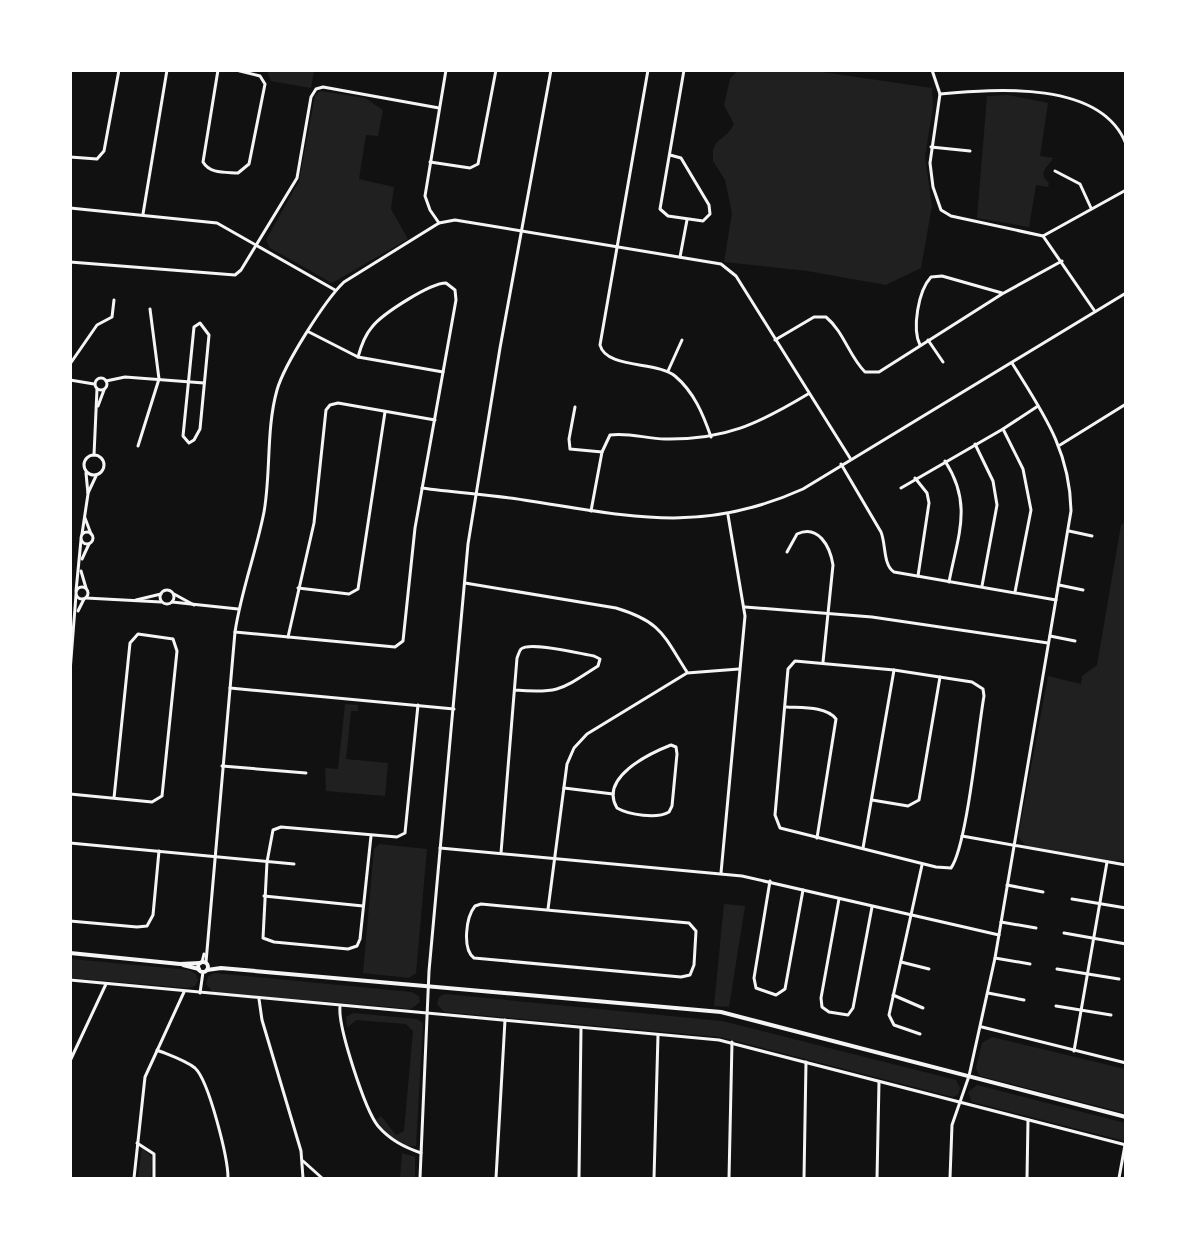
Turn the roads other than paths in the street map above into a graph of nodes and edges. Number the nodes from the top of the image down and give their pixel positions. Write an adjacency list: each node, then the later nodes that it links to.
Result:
1 (118, 70): 17 (street)
2 (167, 70): 23 (street)
3 (218, 70): 4 (street)
4 (236, 70)
5 (446, 70): 12 (street)
6 (496, 70): 18 (street)
7 (551, 70): 26 (street)
8 (648, 70): 29 (street)
9 (684, 70): 16 (street)
10 (932, 70): 11 (street)
11 (940, 94): 13 (street); 14 (street)
12 (439, 108): 18 (street); 28 (street)
13 (1125, 144)
14 (931, 147): 15 (street); 27 (street)
15 (970, 151)
16 (670, 155): 24 (street); 24 (street)
17 (70, 157)
18 (430, 162): 25 (street)
19 (1055, 171): 22 (street)
20 (1125, 190): 22 (street)
21 (70, 208): 23 (street)
22 (1091, 208): 27 (street)
23 (143, 214): 28 (street)
24 (687, 220): 30 (street)
25 (439, 223): 26 (street); 33 (street)
26 (522, 230): 29 (street); 80 (street)
27 (1043, 236): 31 (street)
28 (256, 245): 32 (street); 33 (street)
29 (617, 245): 30 (street); 49 (street)
30 (680, 258): 41 (street)
31 (1062, 261): 35 (street); 38 (street)
32 (70, 262)
33 (335, 290): 39 (street)
34 (1125, 293): 38 (street)
35 (1002, 294): 42 (street); 43 (street)
36 (114, 300): 47 (street)
37 (150, 309): 50 (street)
38 (1095, 310): 46 (street)
39 (309, 332): 44 (street); 114 (street)
40 (682, 340): 49 (street)
41 (776, 340): 43 (street); 58 (street)
42 (928, 340): 43 (street); 45 (street)
43 (920, 345)
44 (358, 357): 48 (street); 48 (street)
45 (943, 362)
46 (1012, 363): 60 (street); 72 (street)
47 (70, 364)
48 (443, 372): 64 (street)
49 (668, 372): 66 (street)
50 (159, 379): 52 (street); 53 (street); 69 (street)
51 (70, 380): 55 (street)
52 (106, 381): 55 (street); 57 (street)
53 (187, 382): 54 (street); 54 (street); 54 (street)
54 (204, 383)
55 (94, 384): 56 (street)
56 (97, 389): 57 (street); 62 (street)
57 (104, 389): 62 (street)
58 (808, 394): 66 (street); 72 (street)
59 (1125, 404): 68 (street)
60 (1039, 405): 65 (street); 68 (street)
61 (575, 407): 70 (street)
62 (97, 411): 71 (street)
63 (385, 412): 64 (street); 99 (street); 99 (street)
64 (435, 420): 78 (street)
65 (1003, 429): 67 (street); 102 (street)
66 (711, 437): 70 (street)
67 (975, 444): 73 (street); 98 (street)
68 (1060, 445): 85 (street)
69 (138, 446)
70 (602, 453): 82 (street)
71 (94, 455): 75 (street); 76 (street)
72 (850, 458): 74 (street)
73 (945, 461): 77 (street); 95 (street)
74 (841, 465): 83 (street); 94 (street)
75 (86, 472): 76 (street); 81 (street)
76 (96, 476): 81 (street)
77 (915, 478): 79 (street); 94 (street)
78 (422, 488): 80 (street); 120 (street)
79 (901, 488)
80 (477, 493): 82 (street); 96 (street)
81 (88, 494): 84 (street)
82 (591, 511): 83 (street)
83 (728, 515): 113 (street)
84 (85, 516): 86 (street); 87 (street)
85 (1069, 531): 88 (street); 97 (street)
86 (82, 534): 87 (street); 89 (street)
87 (91, 534): 90 (street)
88 (1092, 536)
89 (81, 540): 90 (street); 92 (street)
90 (89, 544): 92 (street)
91 (787, 552): 115 (street)
92 (81, 561): 93 (street)
93 (80, 569): 100 (street); 103 (street)
94 (918, 576): 95 (street)
95 (949, 582): 98 (street)
96 (465, 583): 127 (street); 133 (street)
97 (1059, 585): 101 (street); 109 (street)
98 (982, 587): 102 (street)
99 (298, 588): 120 (street)
100 (87, 590): 103 (street); 106 (street); 107 (street)
101 (1083, 590)
102 (1015, 592): 109 (street)
103 (76, 593): 106 (street); 116 (street)
104 (161, 594): 105 (street); 108 (street); 110 (street)
105 (172, 594): 111 (street); 112 (street)
106 (85, 598): 107 (street); 116 (street)
107 (98, 598): 108 (street)
108 (134, 600): 110 (street)
109 (1056, 600): 119 (street)
110 (161, 602): 111 (street)
111 (172, 602): 112 (street)
112 (196, 606): 114 (street)
113 (745, 607): 115 (street); 124 (street)
114 (238, 609): 118 (street)
115 (828, 613): 122 (street); 123 (street)
116 (76, 616): 117 (street)
117 (73, 630): 126 (street)
118 (235, 632): 120 (street); 129 (street)
119 (1050, 636): 121 (street); 122 (street)
120 (288, 637)
121 (1075, 640)
122 (1048, 643): 145 (street)
123 (823, 662): 125 (street); 132 (street)
124 (739, 669): 127 (street); 157 (street)
125 (894, 670): 128 (street); 140 (street)
126 (70, 672)
127 (687, 673): 136 (street)
128 (940, 677): 140 (street); 142 (street)
129 (230, 688): 131 (street); 134 (street)
130 (515, 690): 130 (street); 149 (street)
131 (418, 705): 133 (street); 141 (street)
132 (786, 707): 143 (street); 143 (street)
133 (454, 709): 146 (street)
134 (222, 766): 135 (street); 150 (street)
135 (306, 773)
136 (564, 788): 138 (street); 151 (street)
137 (70, 794): 139 (street)
138 (613, 794): 138 (street)
139 (114, 798): 139 (street)
140 (872, 800): 147 (street)
141 (371, 836): 152 (street); 166 (street)
142 (962, 836): 145 (street); 155 (street)
143 (817, 838): 147 (street)
144 (70, 843): 148 (street)
145 (1014, 845): 153 (street); 159 (street)
146 (440, 848): 149 (street); 192 (street)
147 (863, 849): 155 (street)
148 (159, 851): 150 (street); 171 (street)
149 (501, 853): 151 (street)
150 (214, 855): 152 (street); 181 (street)
151 (555, 858): 157 (street); 169 (street)
152 (267, 862): 154 (street); 162 (street)
153 (1107, 862): 156 (street); 165 (street)
154 (294, 864)
155 (922, 864): 170 (street)
156 (1125, 865)
157 (721, 873): 158 (street)
158 (770, 881): 160 (street); 160 (street)
159 (1007, 885): 161 (street); 172 (street)
160 (803, 890): 163 (street)
161 (1043, 892)
162 (264, 896): 166 (street); 166 (street)
163 (839, 899): 167 (street); 167 (street)
164 (1072, 899): 165 (street)
165 (1100, 903): 168 (street); 176 (street)
166 (364, 906)
167 (872, 907): 170 (street)
168 (1125, 908)
169 (548, 909): 169 (street)
170 (911, 916): 175 (street); 180 (street)
171 (70, 921)
172 (1001, 922): 173 (street); 175 (street)
173 (1036, 928)
174 (1064, 933): 176 (street)
175 (999, 935): 179 (street)
176 (1095, 939): 177 (street); 188 (street)
177 (1125, 944)
178 (70, 953): 182 (street)
179 (995, 958): 183 (street); 195 (street)
180 (901, 962): 185 (street); 196 (street)
181 (204, 963): 182 (street); 184 (street); 187 (street); 187 (street)
182 (180, 964): 187 (street)
183 (1030, 964)
184 (221, 968): 187 (street); 192 (street)
185 (929, 969)
186 (1057, 969): 188 (street)
187 (203, 970): 194 (street)
188 (1089, 974): 189 (street); 202 (street)
189 (1119, 979)
190 (70, 980): 191 (street)
191 (106, 984): 193 (street); 213 (street)
192 (429, 986): 203 (street); 216 (street)
193 (184, 992): 194 (street); 211 (street)
194 (200, 993): 197 (street)
195 (988, 993): 198 (street); 206 (street)
196 (893, 995): 201 (street); 208 (street)
197 (259, 999): 200 (street); 224 (street)
198 (1024, 1000)
199 (1056, 1005): 202 (street)
200 (340, 1007): 203 (street); 223 (street)
201 (923, 1008)
202 (1082, 1010): 204 (street); 212 (street)
203 (427, 1013): 205 (street); 223 (street)
204 (1111, 1015)
205 (504, 1020): 207 (street); 231 (street)
206 (982, 1027): 212 (street); 216 (street)
207 (581, 1028): 209 (street); 232 (street)
208 (920, 1034)
209 (658, 1035): 210 (street); 233 (street)
210 (732, 1042): 214 (street); 234 (street)
211 (157, 1050): 221 (street); 227 (street)
212 (1074, 1051): 215 (street)
213 (70, 1061)
214 (806, 1062): 217 (street); 235 (street)
215 (1125, 1063)
216 (969, 1076): 218 (street); 219 (street)
217 (879, 1082): 218 (street); 236 (street)
218 (960, 1101): 220 (street); 237 (street)
219 (1125, 1117)
220 (1028, 1120): 222 (street); 238 (street)
221 (137, 1143): 225 (street); 226 (street)
222 (1125, 1145): 239 (street)
223 (421, 1153): 230 (street)
224 (303, 1161): 228 (street); 229 (street)
225 (134, 1179)
226 (154, 1179)
227 (228, 1179)
228 (303, 1179)
229 (322, 1179)
230 (420, 1179)
231 (496, 1179)
232 (579, 1179)
233 (654, 1179)
234 (729, 1179)
235 (804, 1179)
236 (877, 1179)
237 (950, 1179)
238 (1026, 1179)
239 (1119, 1179)

